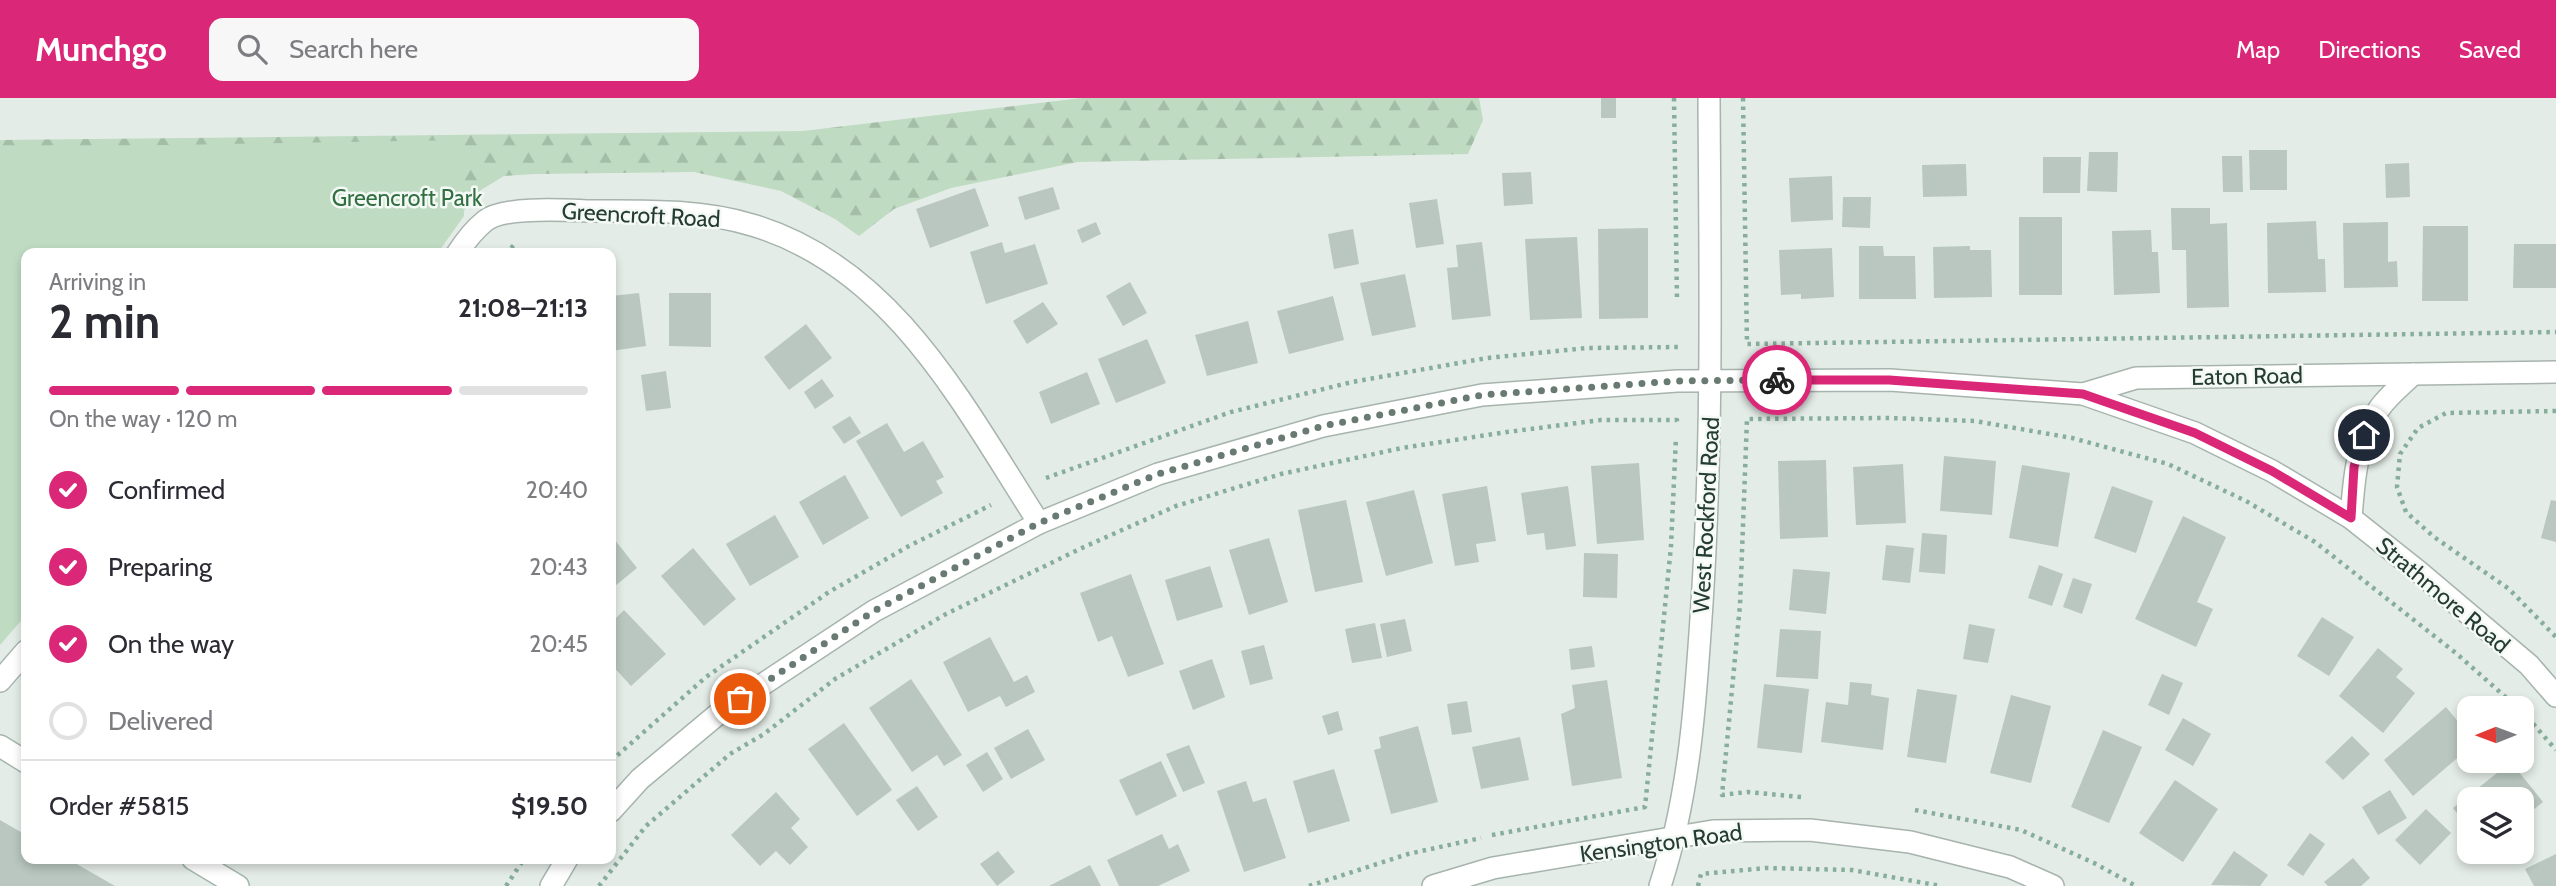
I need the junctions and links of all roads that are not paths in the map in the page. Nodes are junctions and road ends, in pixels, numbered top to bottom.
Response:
1 (1709, 98) edge
2 (462, 248) edge
3 (2556, 372) edge
4 (2413, 374) junction
5 (1712, 381) junction
6 (2083, 394) junction
7 (2351, 518) junction
8 (1039, 523) junction
9 (21, 657) edge
10 (0, 681) edge
11 (2556, 696) edge
12 (0, 746) edge
13 (21, 759) edge
14 (616, 805) edge
15 (1673, 838) junction
16 (201, 864) edge
17 (564, 864) edge
18 (238, 886) edge
19 (551, 886) edge
20 (1433, 886) edge
21 (1660, 886) edge
22 (2053, 886) edge

1 - 5 street, West Rockford Road
2 - 8 street, Greencroft Road
3 - 4 street, Eaton Road
4 - 6 street, Eaton Road
4 - 7 street
5 - 6 street, Strathmore Road
5 - 8 street, Strathmore Road
5 - 15 street, West Rockford Road
6 - 7 street, Strathmore Road
7 - 11 street, Strathmore Road
8 - 14 street, Strathmore Road
9 - 10 street
12 - 13 street
15 - 20 street, Kensington Road
15 - 21 street, West Rockford Road
15 - 22 street, Kensington Road
16 - 18 street
17 - 19 street

